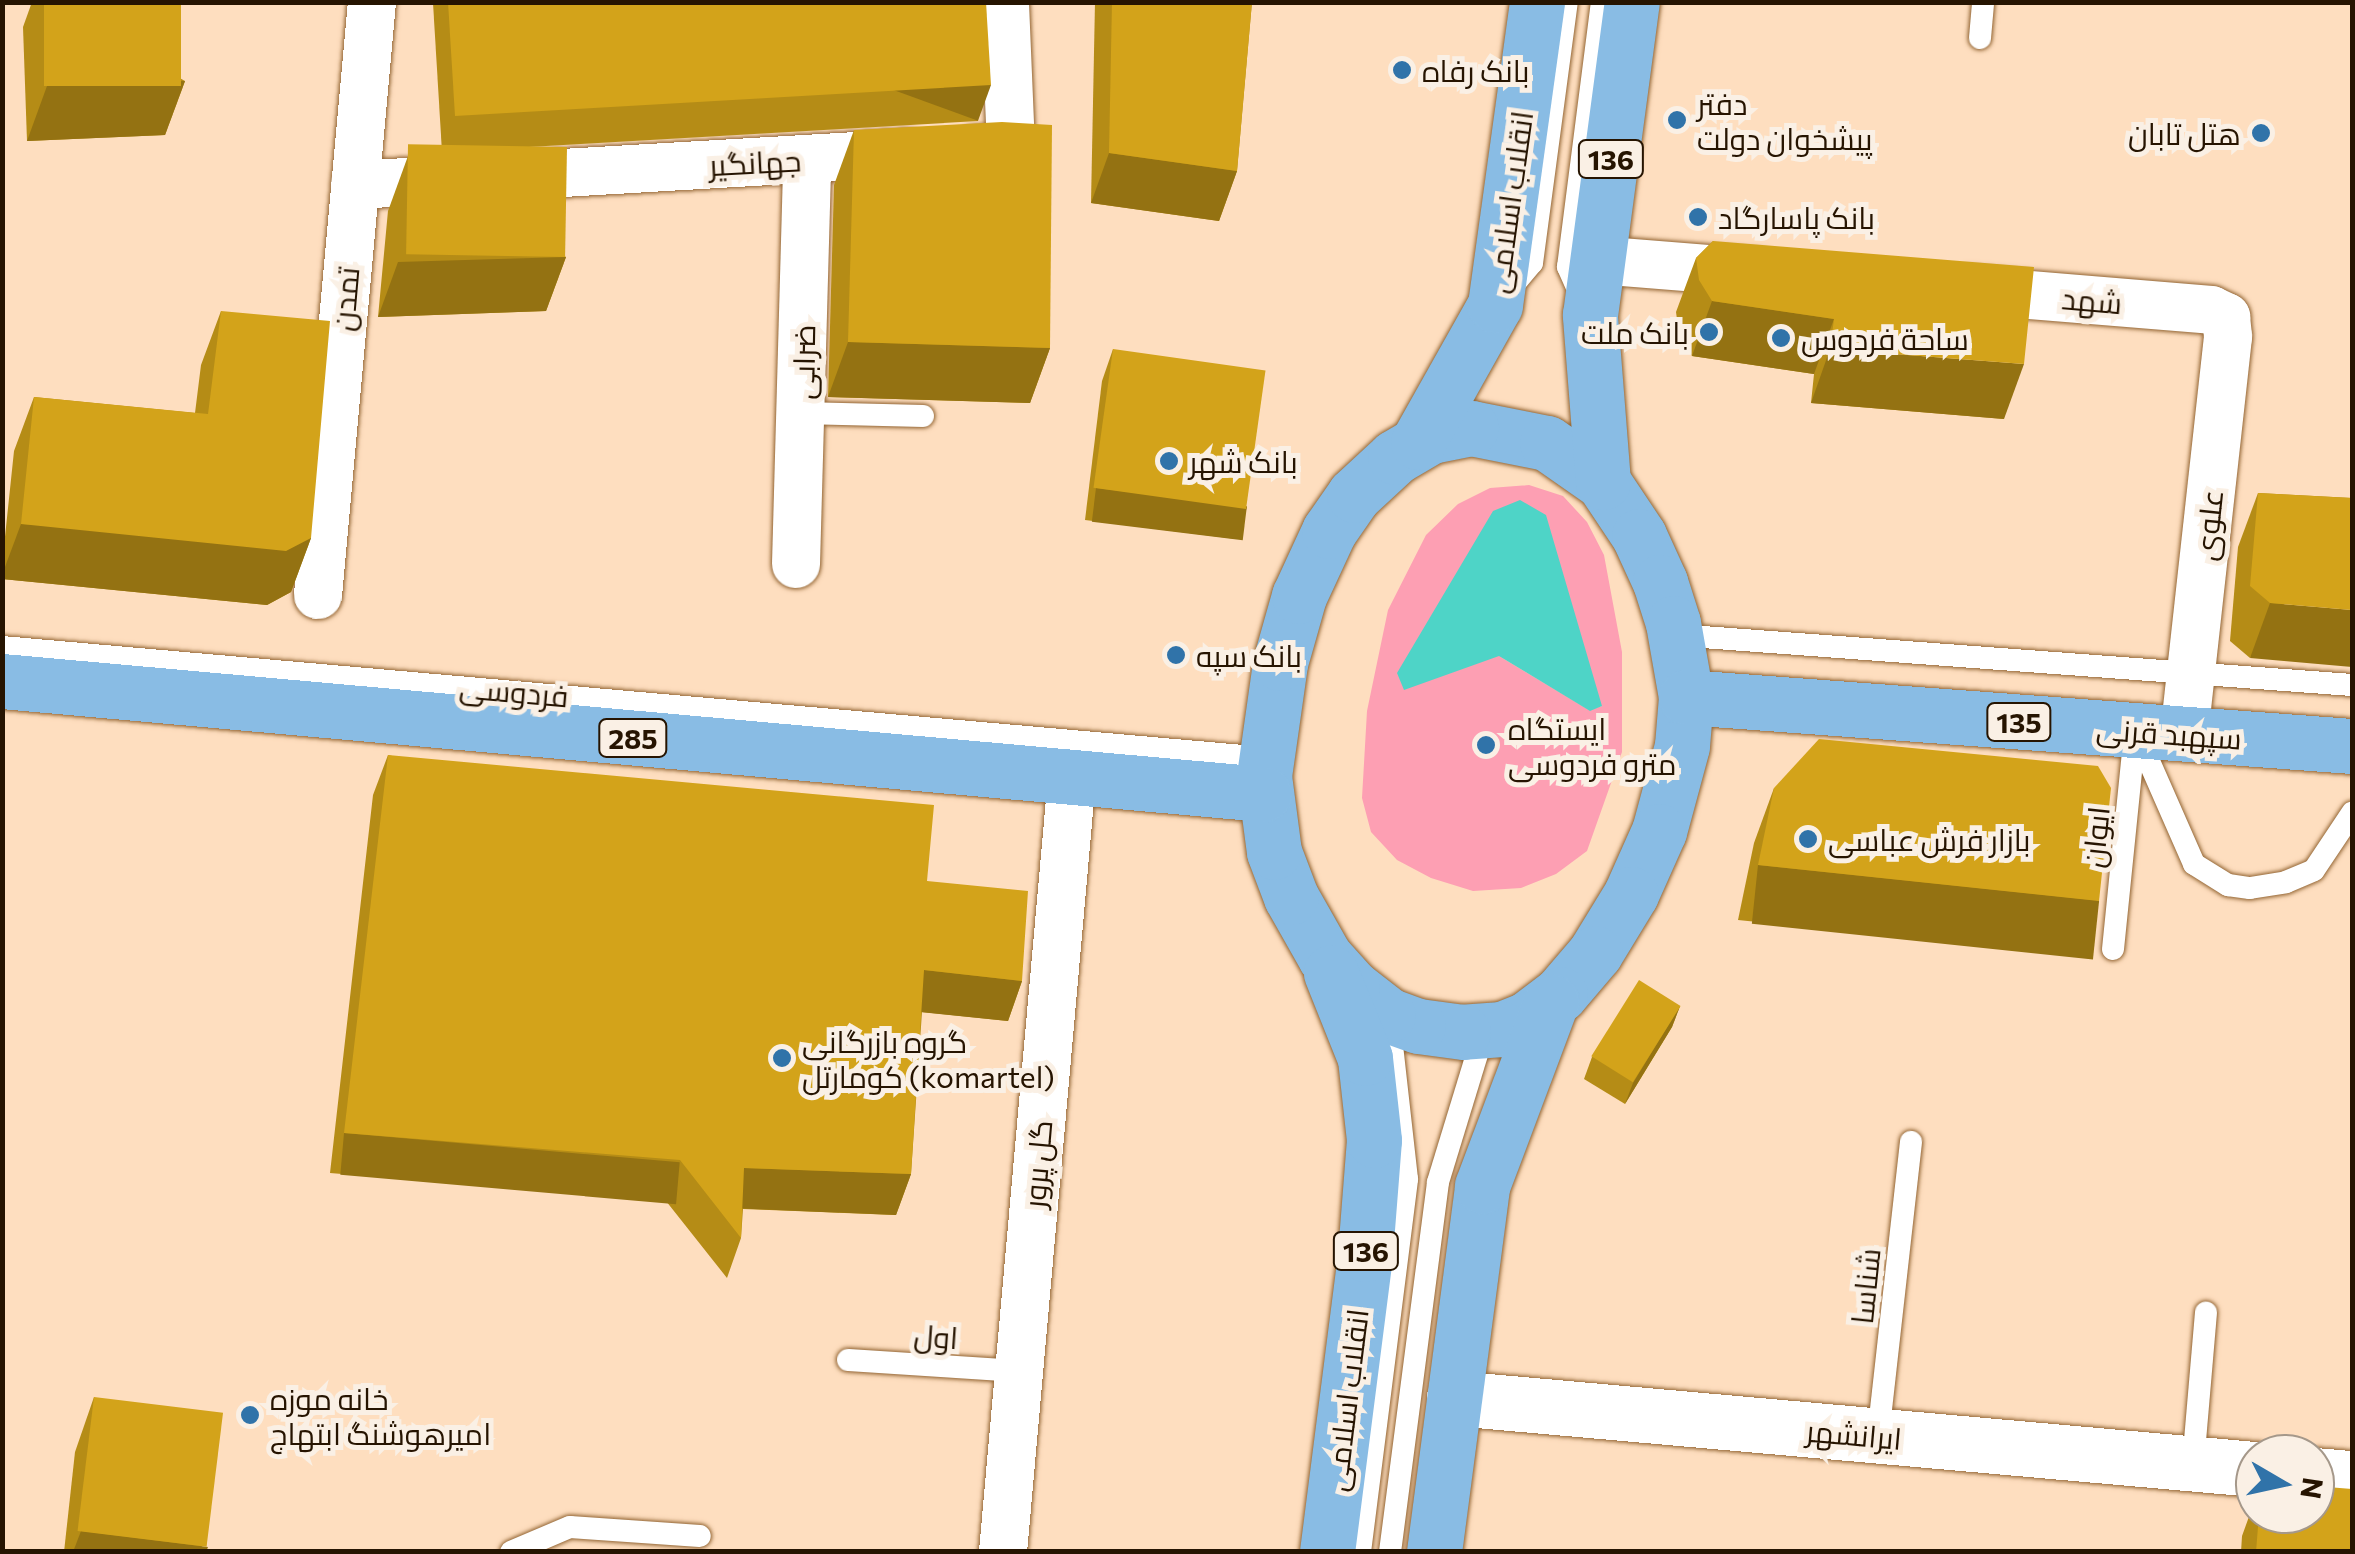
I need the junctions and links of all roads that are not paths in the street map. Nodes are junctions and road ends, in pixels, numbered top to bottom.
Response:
1 (372, 2) edge
2 (1005, 2) edge
3 (1537, 2) edge
4 (1567, 2) edge
5 (1602, 2) edge
6 (1632, 2) edge
7 (1984, 2) edge
8 (1980, 38) dead end
9 (807, 159) junction
10 (356, 186) junction
11 (1597, 260) junction
12 (1795, 276) edge
13 (1934, 287) edge
14 (1496, 306) junction
15 (1590, 315) junction
16 (2226, 317) joint
17 (802, 413) junction
18 (923, 416) dead end
19 (1418, 442) junction
20 (1603, 482) junction
21 (796, 564) dead end
22 (318, 595) dead end
23 (1676, 635) junction
24 (2, 646) edge
25 (2192, 673) junction
26 (2, 681) edge
27 (2352, 685) edge
28 (1686, 697) junction
29 (2160, 732) junction
30 (2352, 746) edge
31 (1264, 776) junction
32 (1072, 777) junction
33 (2352, 814) edge
34 (2114, 949) dead end
35 (1325, 956) junction
36 (1551, 1002) junction
37 (1388, 1015) junction
38 (1484, 1032) junction
39 (1910, 1142) dead end
40 (2206, 1313) dead end
41 (848, 1360) dead end
42 (1019, 1371) junction
43 (1454, 1398) junction
44 (1878, 1436) junction
45 (2193, 1464) junction
46 (2235, 1467) edge
47 (700, 1536) dead end
48 (511, 1552) edge
49 (1004, 1552) edge
50 (1327, 1552) edge
51 (1360, 1552) edge
52 (1390, 1552) edge
53 (1434, 1552) edge

1 - 10 street, تمدن
2 - 9 street, جهانگیر
3 - 14 main road, انقلاب اسلامی
4 - 14 lane
5 - 15 lane
6 - 11 main road, 136
7 - 8 lane
9 - 10 street, جهانگیر
9 - 17 street, ضرابی
10 - 22 street, تمدن
11 - 12 street
11 - 15 main road, 136
13 - 16 street, شهد
14 - 19 main road, انقلاب اسلامی
15 - 20 main road, 136
16 - 25 street, علوی
17 - 18 lane
17 - 21 street, ضرابی
19 - 20 main road
19 - 31 main road
20 - 23 main road
23 - 25 lane
23 - 28 main road
24 - 31 lane, فردوسی
25 - 27 lane
25 - 29 street, علوی
26 - 32 main road, فردوسی / 285
28 - 29 main road, سپهبد قرنی / 135
28 - 36 main road
29 - 30 main road, سپهبد قرنی / 135
29 - 33 lane
29 - 34 lane, ایوان
31 - 32 main road, فردوسی / 285
31 - 35 main road
32 - 42 street, گل پرور
35 - 37 main road
35 - 50 main road, انقلاب اسلامی / 136
36 - 38 main road
36 - 43 main road
37 - 38 main road
37 - 51 lane
38 - 52 lane
39 - 44 lane, شناسا
40 - 45 lane
41 - 42 lane, اول
42 - 49 street, گل پرور
43 - 44 main road, ایرانشهر
43 - 53 main road
44 - 45 main road, ایرانشهر
45 - 46 main road, ایرانشهر
47 - 48 lane

